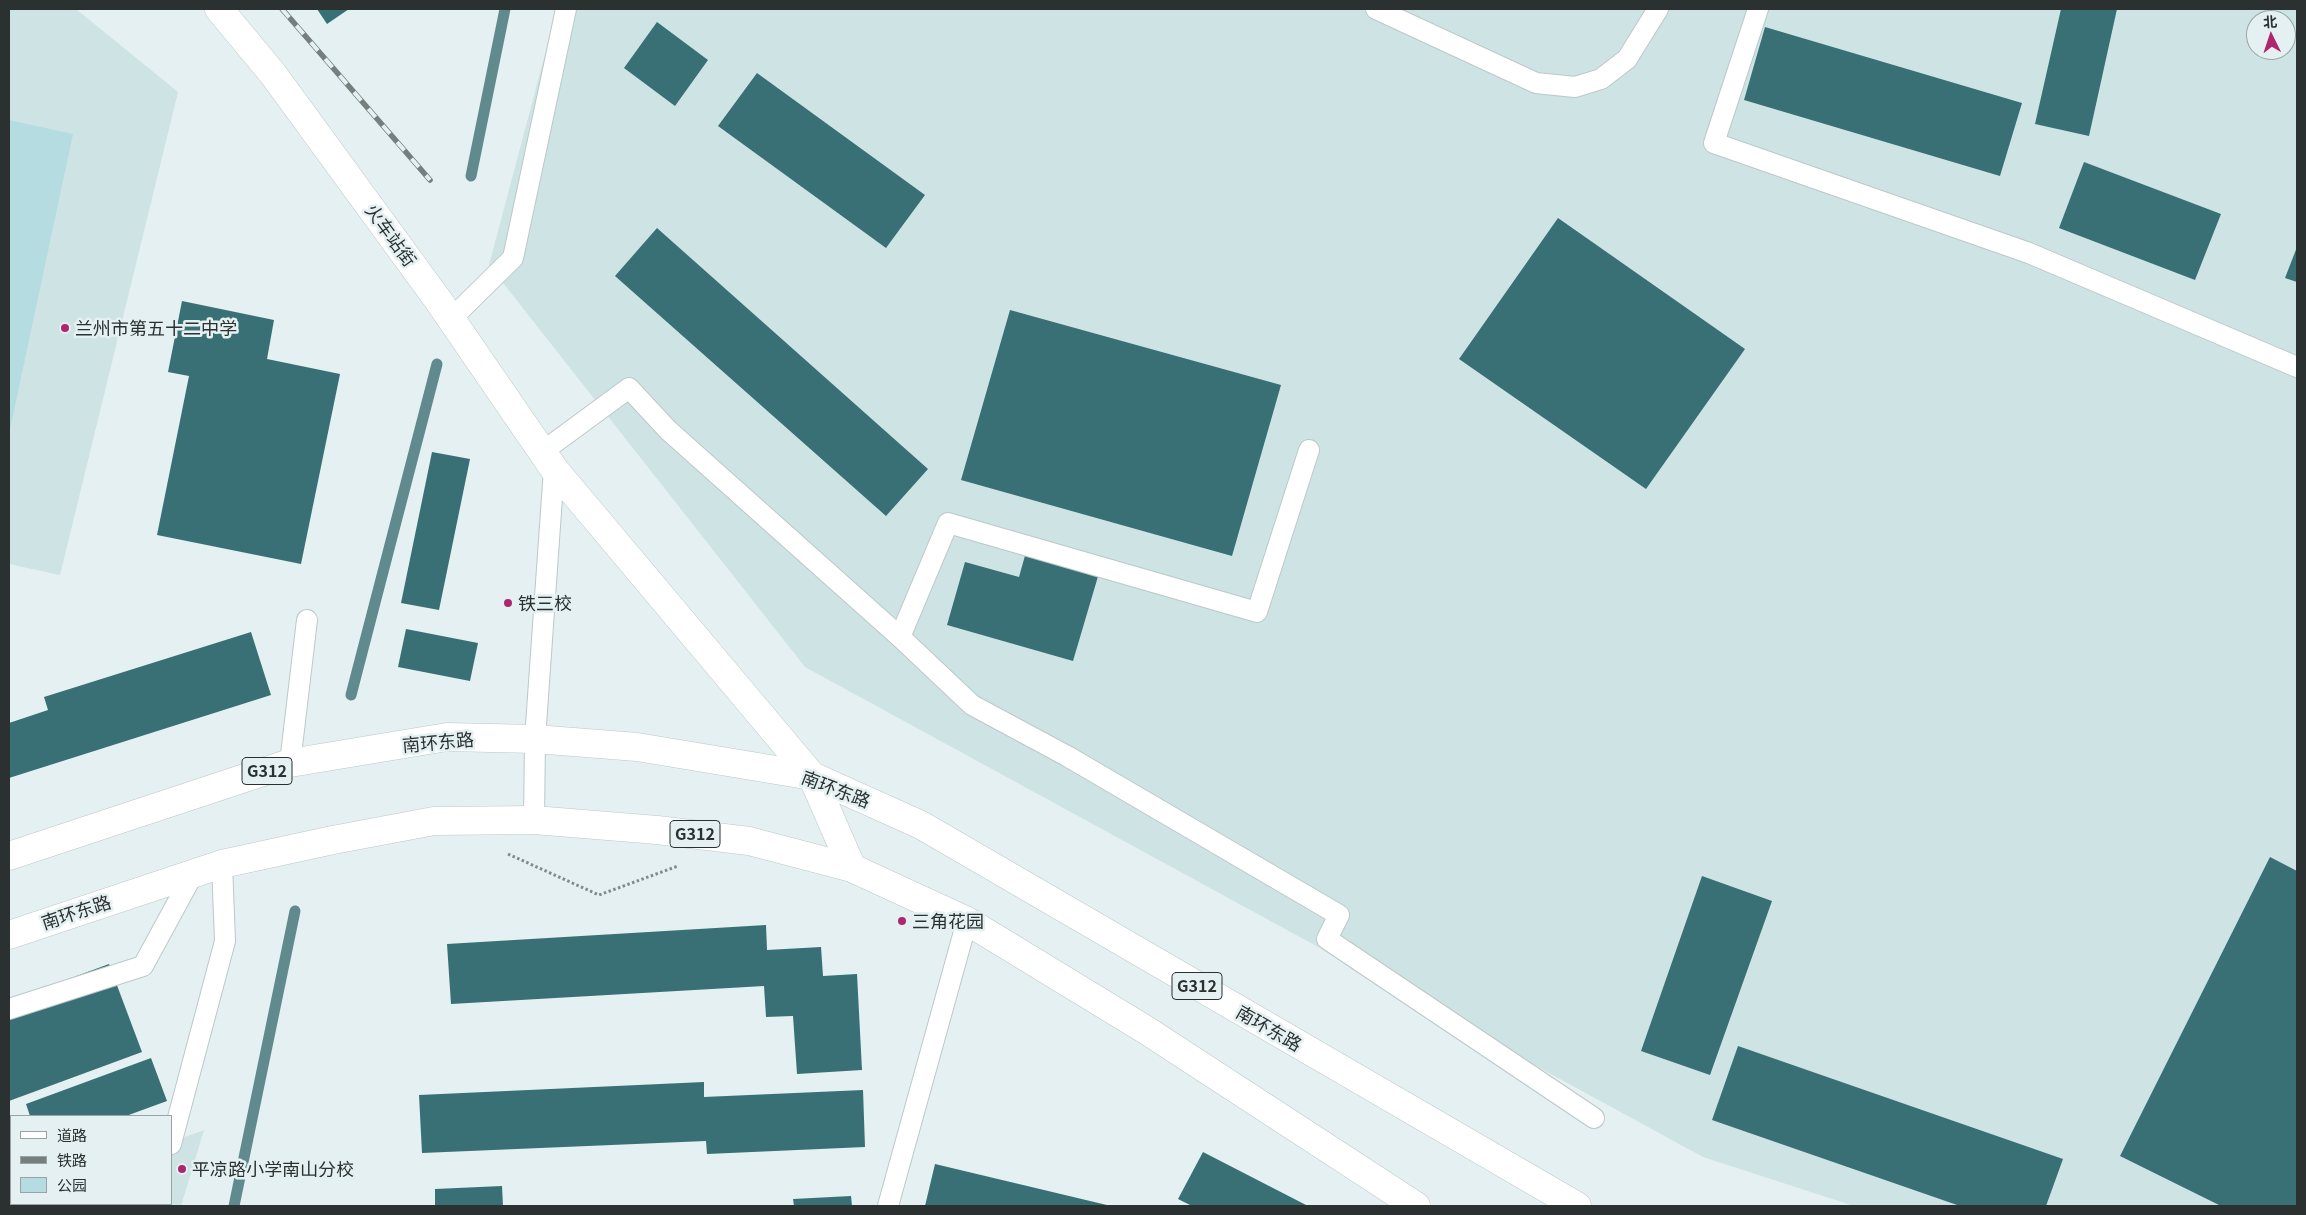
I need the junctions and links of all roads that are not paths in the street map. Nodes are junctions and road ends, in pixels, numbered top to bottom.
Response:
1 (219, 9) edge
2 (566, 9) edge
3 (1376, 9) edge
4 (1658, 9) edge
5 (1758, 9) edge
6 (451, 319) junction
7 (2297, 367) edge
8 (1309, 450) dead end
9 (548, 460) junction
10 (307, 620) dead end
11 (900, 637) junction
12 (535, 738) junction
13 (290, 763) junction
14 (812, 776) junction
15 (534, 820) junction
16 (9, 856) edge
17 (222, 864) junction
18 (852, 868) junction
19 (192, 874) junction
20 (967, 921) junction
21 (9, 935) edge
22 (9, 1009) edge
23 (1594, 1118) dead end
24 (172, 1140) edge
25 (9, 1202) edge
26 (10, 1206) edge
27 (888, 1206) edge
28 (1416, 1206) edge
29 (1577, 1206) edge

1 - 6 main road, 火车站街
2 - 6 lane
3 - 4 lane
5 - 7 lane
6 - 9 main road, 火车站街
8 - 11 lane
9 - 11 lane
9 - 12 lane
9 - 14 main road, 火车站街
10 - 13 lane
11 - 23 lane
12 - 13 main road, 南环东路 / G312
12 - 14 main road, 南环东路 / G312
12 - 15 lane
13 - 16 main road, 南环东路 / G312
14 - 18 main road
14 - 29 main road, 南环东路 / G312
15 - 17 main road, 南环东路 / G312
15 - 18 main road, 南环东路 / G312
17 - 19 main road, 南环东路 / G312
17 - 24 lane
18 - 20 main road, 南环东路 / G312
19 - 21 main road, 南环东路 / G312
19 - 22 lane
20 - 27 lane
20 - 28 main road, 南环东路 / G312
25 - 26 lane

